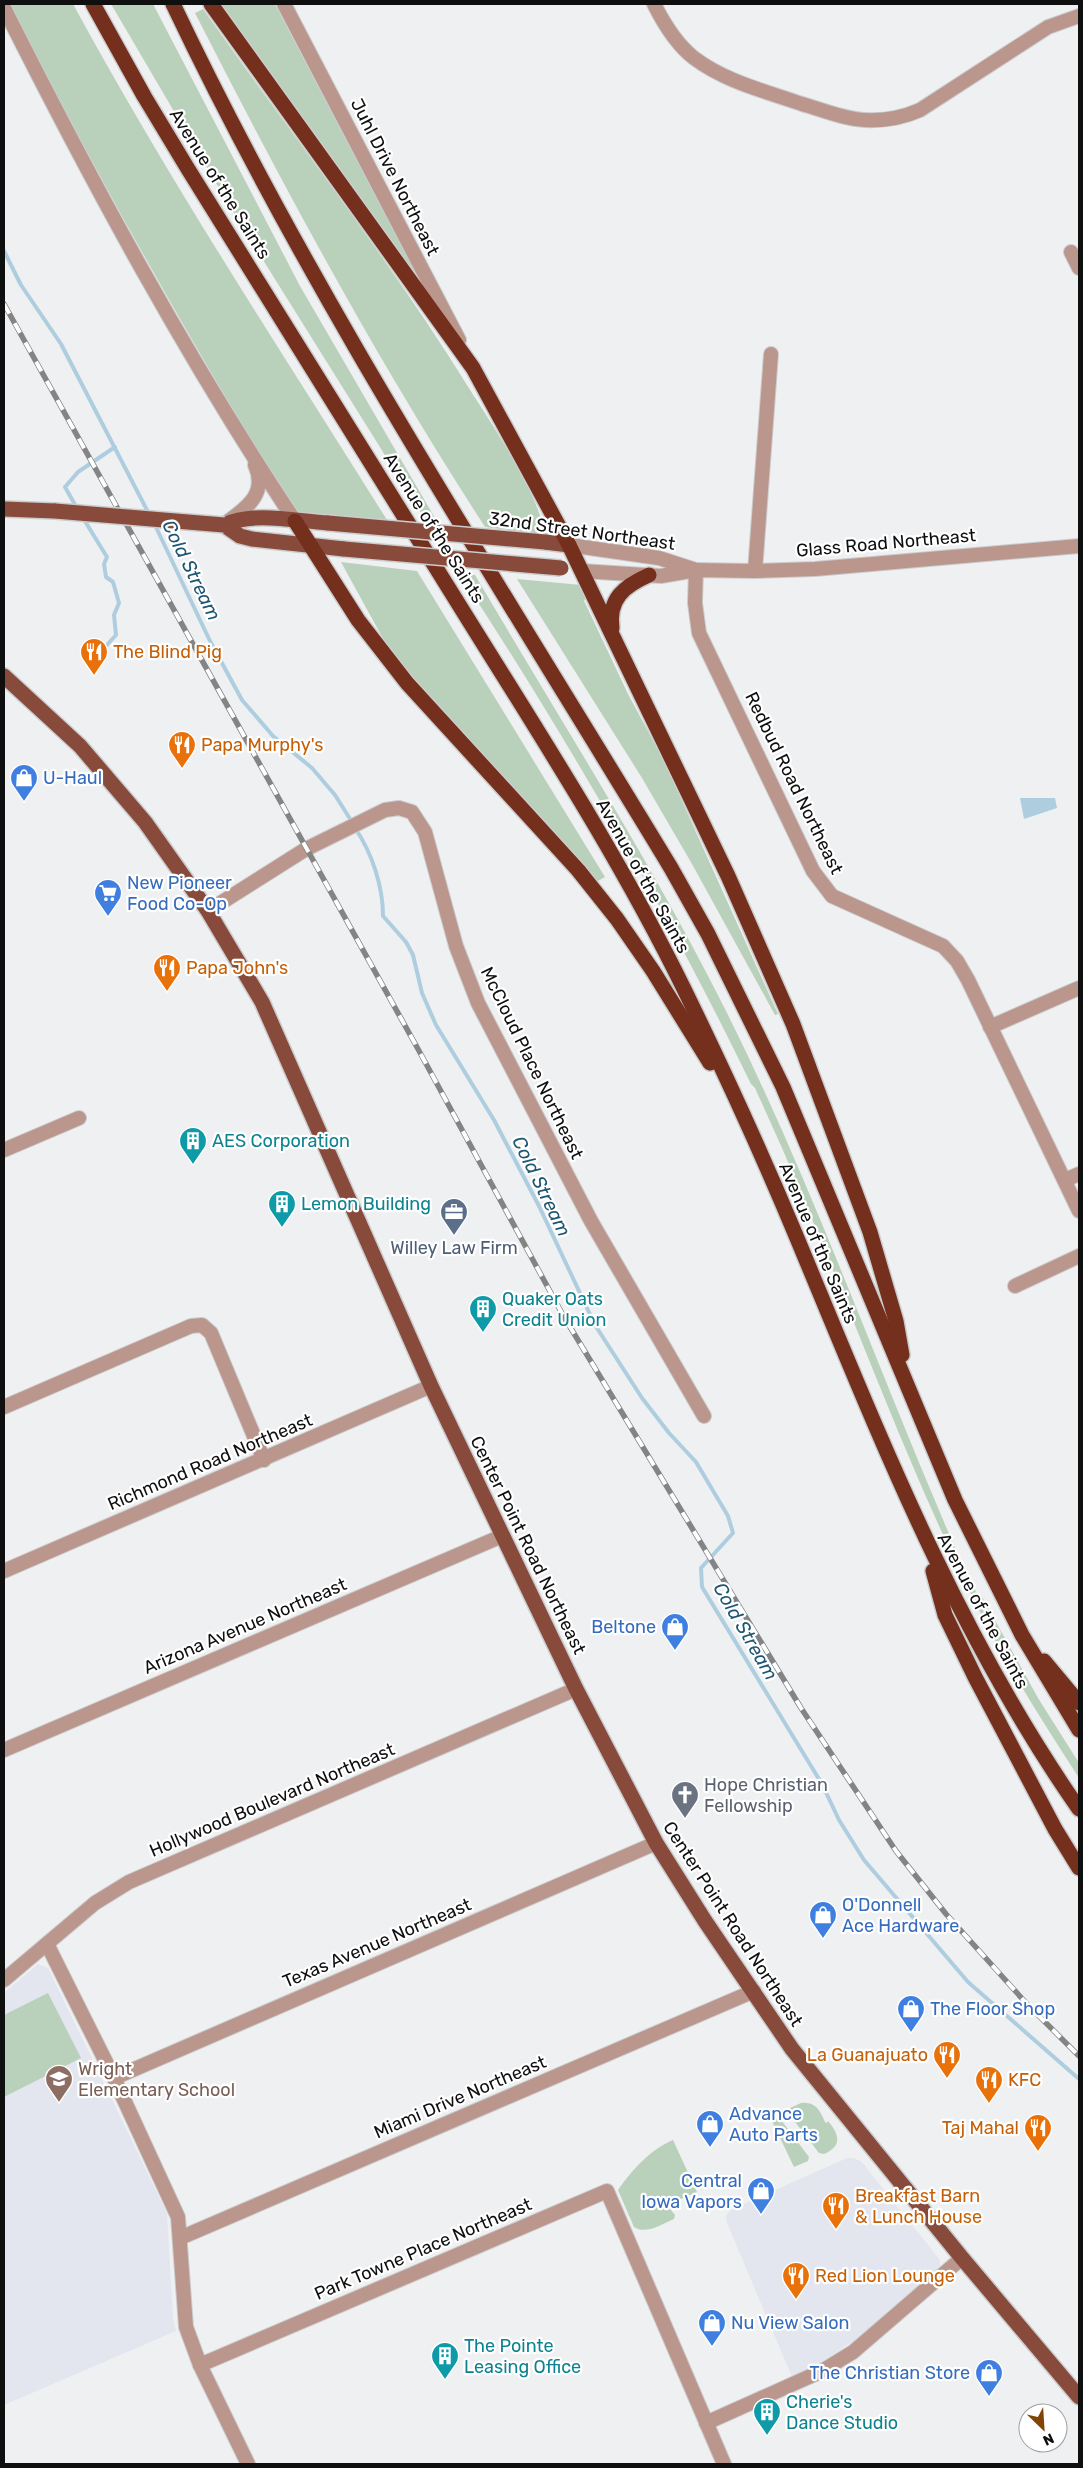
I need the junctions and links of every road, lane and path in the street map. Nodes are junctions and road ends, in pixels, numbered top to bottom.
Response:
1 (93, 4) edge
2 (173, 4) edge
3 (211, 4) edge
4 (284, 4) edge
5 (654, 4) edge
6 (4, 8) edge
7 (1079, 16) edge
8 (1071, 252) dead end
9 (1079, 268) edge
10 (771, 354) dead end
11 (473, 368) junction
12 (249, 451) junction
13 (4, 509) edge
14 (295, 521) junction
15 (224, 525) junction
16 (569, 545) junction
17 (312, 546) junction
18 (1079, 546) edge
19 (696, 570) junction
20 (582, 571) junction
21 (755, 572) junction
22 (649, 575) junction
23 (613, 635) junction
24 (4, 676) edge
25 (208, 911) junction
26 (1079, 988) edge
27 (990, 1026) junction
28 (742, 1113) junction
29 (79, 1118) dead end
30 (4, 1150) edge
31 (1079, 1174) edge
32 (1065, 1180) junction
33 (1079, 1211) edge
34 (1079, 1256) edge
35 (1015, 1286) dead end
36 (431, 1386) junction
37 (908, 1386) junction
38 (4, 1407) edge
39 (704, 1416) dead end
40 (264, 1460) junction
41 (502, 1536) junction
42 (923, 1536) junction
43 (4, 1571) edge
44 (1022, 1635) junction
45 (576, 1689) junction
46 (1079, 1703) edge
47 (1079, 1730) edge
48 (4, 1750) edge
49 (1079, 1809) edge
50 (656, 1843) junction
51 (1079, 1868) edge
52 (47, 1944) junction
53 (4, 1980) edge
54 (754, 1991) junction
55 (114, 2078) junction
56 (180, 2238) junction
57 (962, 2258) junction
58 (200, 2365) junction
59 (1079, 2397) edge
60 (706, 2423) junction
61 (248, 2464) edge
62 (724, 2464) edge

1 - 28 highway, Avenue of the Saints
2 - 37 highway, Avenue of the Saints
3 - 11 highway
4 - 11 street, Juhl Drive Northeast
5 - 7 street
6 - 12 street
8 - 9 street
10 - 21 street
11 - 16 highway
12 - 14 street
12 - 15 street
13 - 15 main road, 32nd Street Northeast, bridge
14 - 15 main road, 32nd Street Northeast
14 - 16 main road, 32nd Street Northeast, bridge
14 - 17 highway
15 - 17 main road, 32nd Street Northeast
16 - 19 street, 32nd Street Northeast
16 - 20 highway
17 - 20 main road, 32nd Street Northeast, bridge
17 - 28 highway
18 - 21 street, Glass Road Northeast
19 - 21 street, Glass Road Northeast
19 - 22 street, 32nd Street Northeast
19 - 27 street, Redbud Road Northeast
20 - 22 street, 32nd Street Northeast
20 - 23 highway
22 - 23 highway
23 - 37 highway
24 - 25 main road, Center Point Road Northeast
25 - 36 main road, Center Point Road Northeast
25 - 39 street, McCloud Place Northeast
26 - 27 street
27 - 32 street, Redbud Road Northeast
28 - 42 highway, Avenue of the Saints
29 - 30 street
31 - 32 street
32 - 33 street, Redbud Road Northeast
34 - 35 street
36 - 40 street, Richmond Road Northeast
36 - 41 main road, Center Point Road Northeast
37 - 44 highway, Avenue of the Saints
38 - 40 street
40 - 43 street, Richmond Road Northeast
41 - 45 main road, Center Point Road Northeast
41 - 48 street, Arizona Avenue Northeast
42 - 49 highway, Avenue of the Saints
42 - 51 highway
44 - 46 highway
44 - 47 highway, Avenue of the Saints
45 - 50 main road, Center Point Road Northeast
45 - 52 street, Hollywood Boulevard Northeast
50 - 54 main road, Center Point Road Northeast
50 - 55 street, Texas Avenue Northeast
52 - 53 street, Hollywood Boulevard Northeast
52 - 55 street
54 - 56 street, Miami Drive Northeast
54 - 57 main road, Center Point Road Northeast
55 - 56 street
56 - 58 street
57 - 59 main road, Center Point Road Northeast
57 - 60 street
58 - 60 street, Park Towne Place Northeast
58 - 61 street
60 - 62 street

